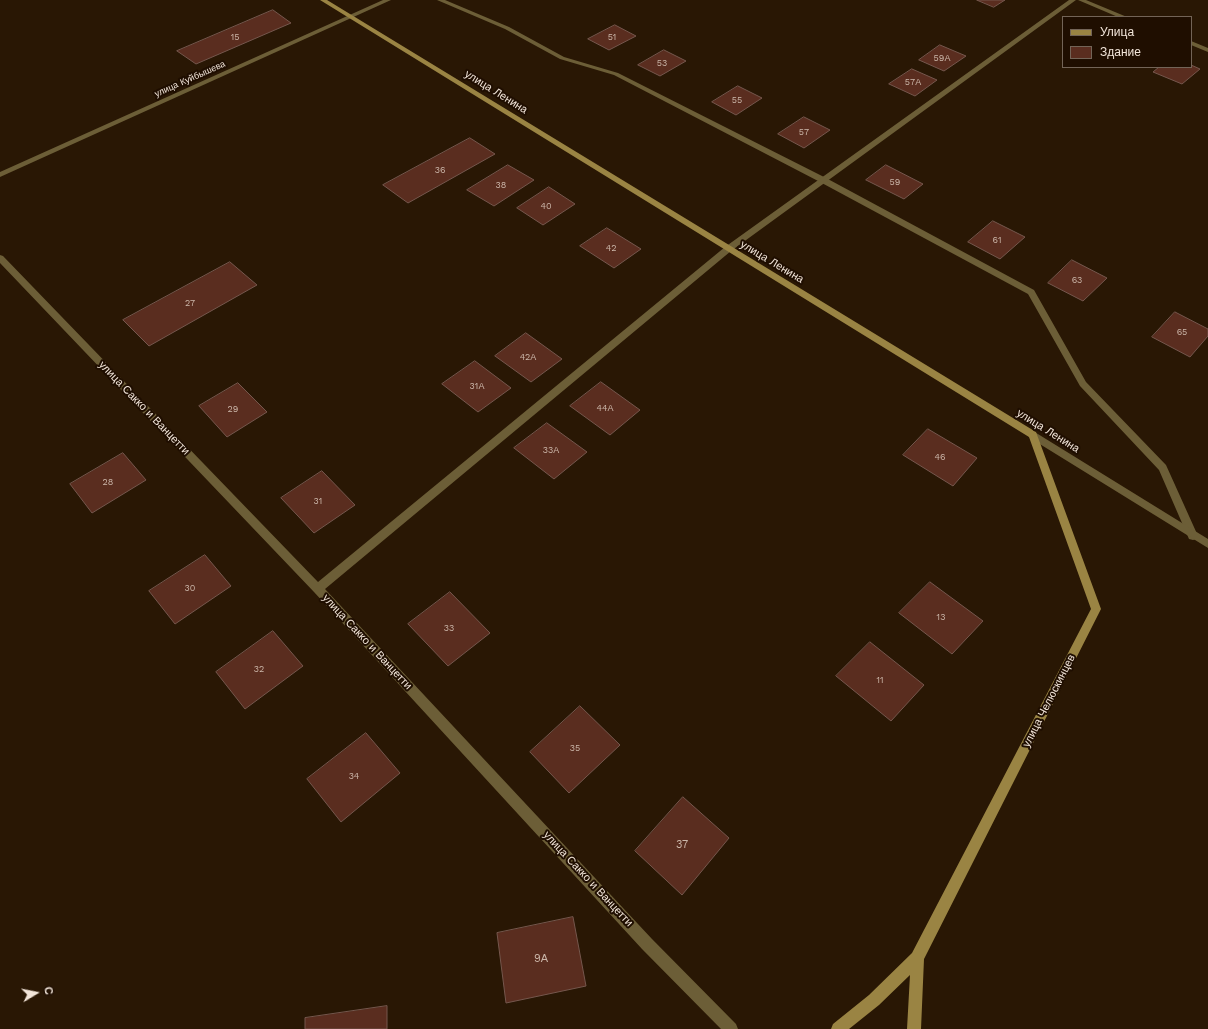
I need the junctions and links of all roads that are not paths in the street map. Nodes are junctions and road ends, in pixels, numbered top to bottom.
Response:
1 (323, 0) edge
2 (388, 0) edge
3 (440, 0) edge
4 (1073, 0) edge
5 (1081, 0) edge
6 (1121, 16) edge
7 (350, 17) junction
8 (1192, 43) edge
9 (1208, 50) edge
10 (0, 175) edge
11 (822, 180) junction
12 (728, 249) junction
13 (0, 258) edge
14 (1033, 435) junction
15 (1193, 536) junction
16 (1208, 544) edge
17 (318, 589) junction
18 (917, 958) junction
19 (731, 1029) edge
20 (838, 1029) edge
21 (914, 1029) edge

1 - 7 main road, улица Ленина
2 - 7 street, улица Куйбышева
3 - 11 street
4 - 11 street
5 - 6 street
7 - 10 street, улица Куйбышева
7 - 12 main road, улица Ленина
8 - 9 street
11 - 12 street
11 - 15 street
12 - 14 main road, улица Ленина
12 - 17 street
13 - 17 street, улица Сакко и Ванцетти
14 - 15 street, улица Ленина
14 - 18 main road, улица Челюскинцев
15 - 16 street, улица Ленина
17 - 19 street, улица Сакко и Ванцетти
18 - 20 main road
18 - 21 main road

